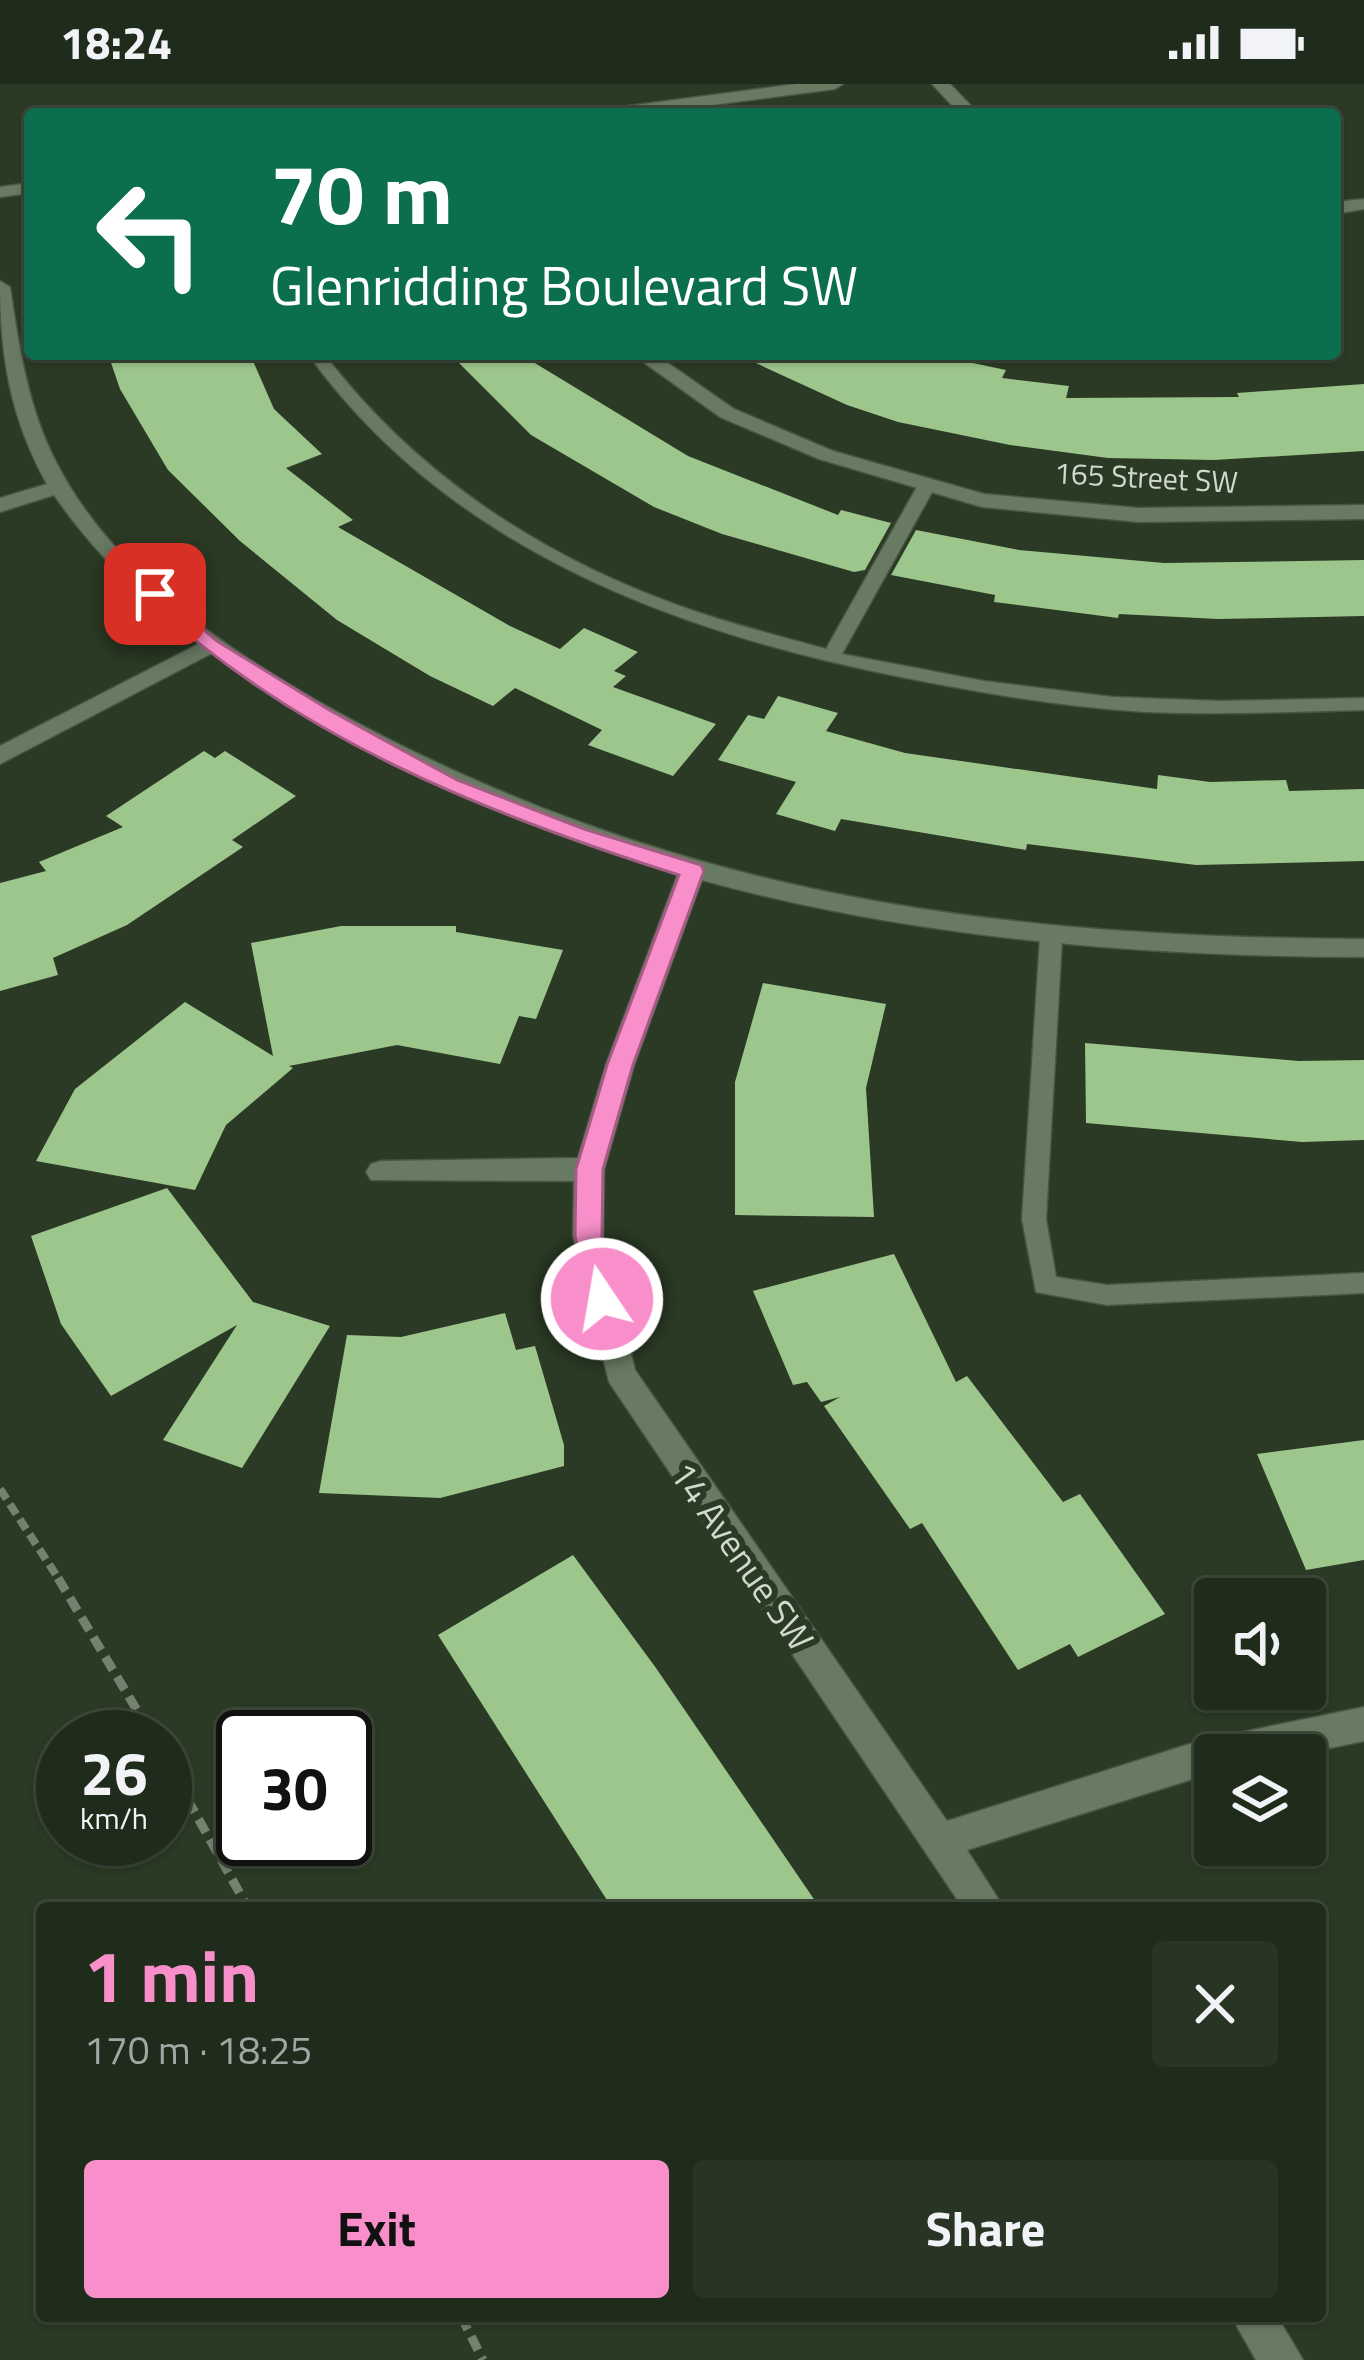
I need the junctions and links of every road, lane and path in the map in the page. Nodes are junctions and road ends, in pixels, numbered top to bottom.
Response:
1 (835, 84) edge
2 (940, 84) edge
3 (651, 108) edge
4 (964, 108) edge
5 (0, 287) edge
6 (3, 330) edge
7 (320, 360) edge
8 (651, 360) edge
9 (927, 485) junction
10 (59, 487) junction
11 (0, 505) edge
12 (1364, 512) edge
13 (210, 646) junction
14 (831, 657) junction
15 (1364, 704) edge
16 (0, 756) edge
17 (692, 871) junction
18 (1051, 938) junction
19 (1364, 949) edge
20 (590, 1169) junction
21 (381, 1172) dead end
22 (1364, 1282) edge
23 (0, 1489) edge
24 (138, 1710) edge
25 (1364, 1724) edge
26 (192, 1807) edge
27 (941, 1841) junction
28 (245, 1902) edge
29 (981, 1902) edge
30 (464, 2322) edge
31 (1256, 2322) edge
32 (483, 2360) edge
33 (1281, 2360) edge

1 - 3 street
2 - 4 street
5 - 6 street
6 - 10 street
7 - 14 lane
8 - 9 street, 165 Street SW
9 - 12 street, 165 Street SW
9 - 14 lane
10 - 11 street
10 - 13 street
13 - 16 street
13 - 17 street
14 - 15 lane
17 - 18 street
17 - 20 street, 14 Avenue SW
18 - 19 street
18 - 22 lane
20 - 21 street
20 - 27 street, 14 Avenue SW
23 - 24 path
25 - 27 street
26 - 28 path
27 - 29 street, 14 Avenue SW
30 - 32 path
31 - 33 street

